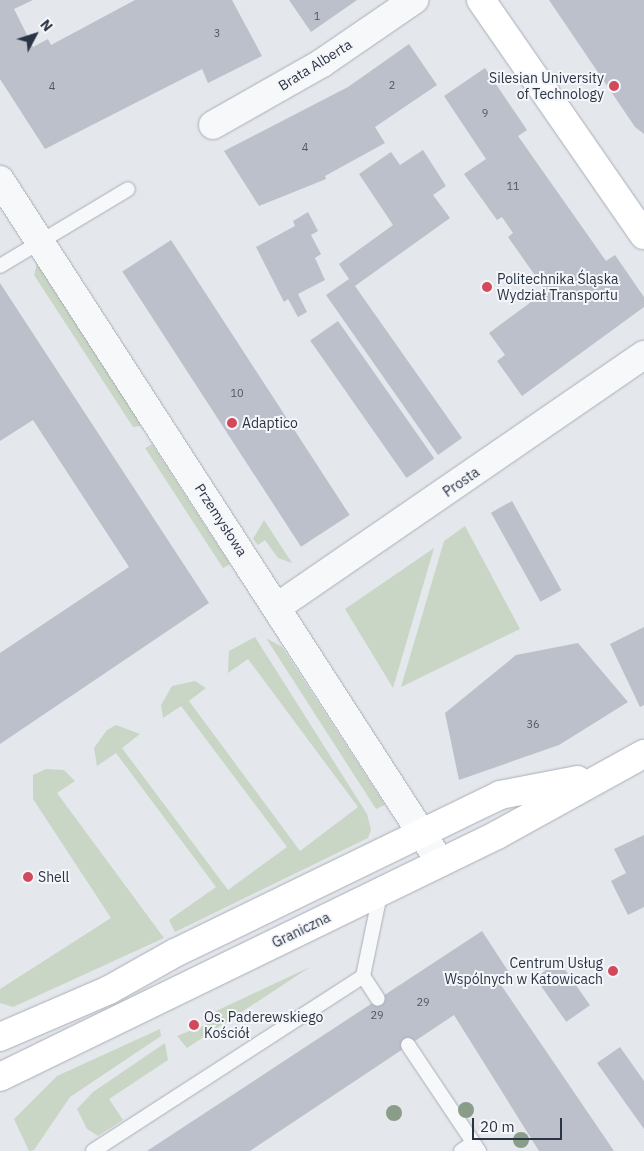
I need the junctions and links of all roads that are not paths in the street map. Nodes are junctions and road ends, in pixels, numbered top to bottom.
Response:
1 (414, 0) edge
2 (481, 0) edge
3 (212, 125) dead end
4 (0, 180) edge
5 (128, 189) dead end
6 (644, 235) edge
7 (40, 242) junction
8 (0, 266) edge
9 (644, 355) edge
10 (277, 607) junction
11 (644, 754) edge
12 (599, 776) junction
13 (423, 834) junction
14 (440, 862) junction
15 (381, 890) junction
16 (362, 976) junction
17 (378, 999) dead end
18 (0, 1037) edge
19 (408, 1045) dead end
20 (0, 1077) edge
21 (476, 1147) edge
22 (93, 1151) edge
23 (461, 1151) edge

1 - 3 street, Brata Alberta
2 - 6 street
4 - 7 street, Przemysłowa
5 - 7 lane
7 - 8 lane
7 - 10 street, Przemysłowa
9 - 10 street, Prosta
10 - 13 street, Przemysłowa
11 - 12 street, Graniczna
12 - 13 street, Graniczna
12 - 14 street, Graniczna
13 - 14 street, Przemysłowa
13 - 18 street, Graniczna
14 - 15 street, Graniczna
15 - 16 lane
15 - 20 street, Graniczna
16 - 17 lane
16 - 22 lane
19 - 21 lane
21 - 23 lane

